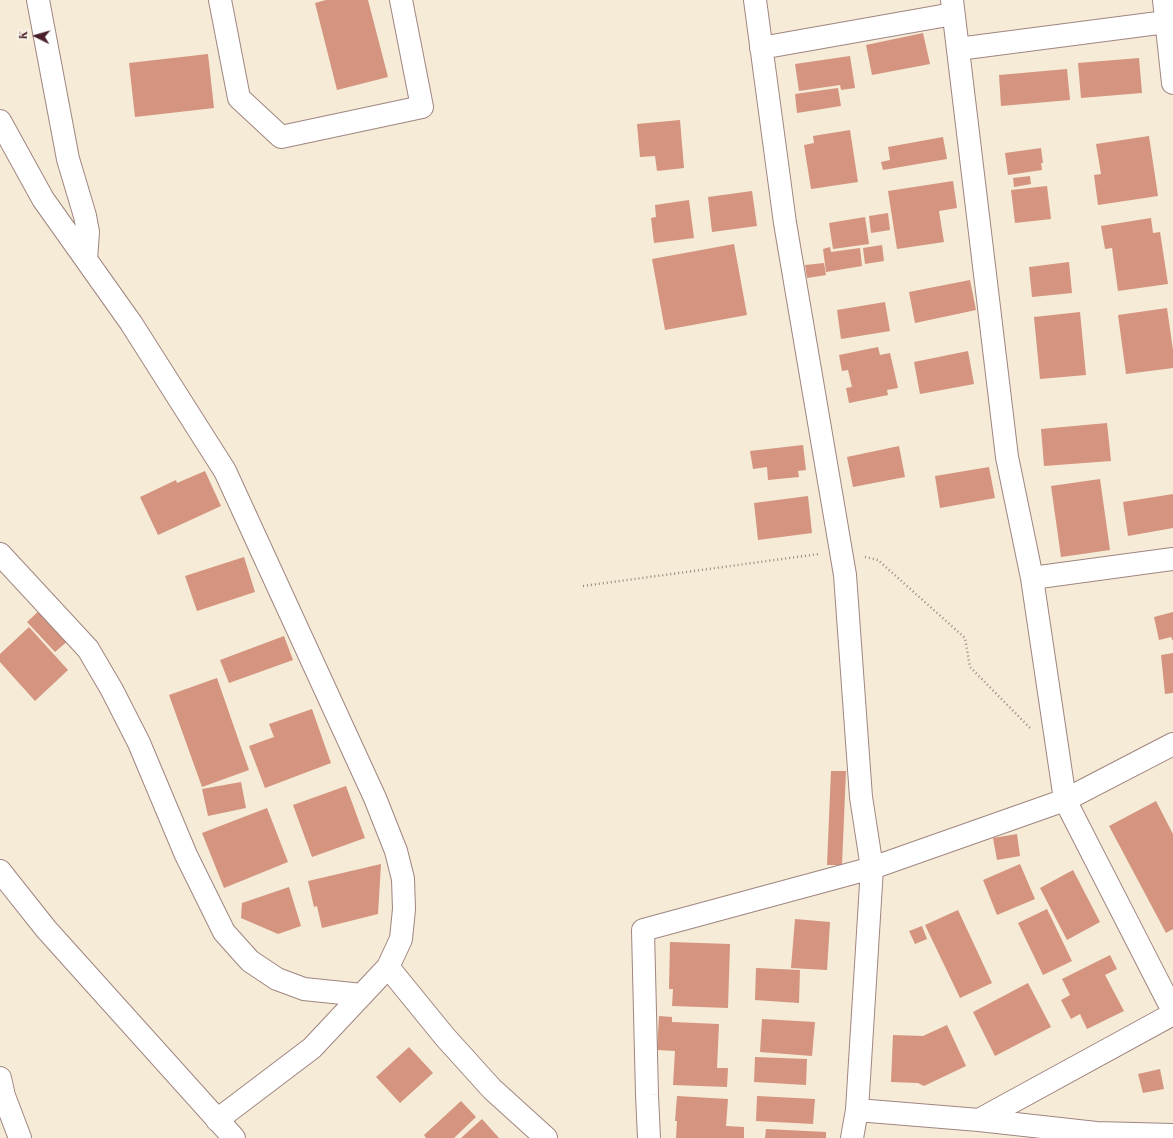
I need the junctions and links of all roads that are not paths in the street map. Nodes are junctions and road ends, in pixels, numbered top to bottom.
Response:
1 (38, 0) edge
2 (220, 0) edge
3 (401, 0) edge
4 (755, 0) edge
5 (1164, 0) edge
6 (952, 7) edge
7 (1166, 22) junction
8 (762, 48) junction
9 (958, 49) junction
10 (1173, 83) edge
11 (0, 121) edge
12 (86, 260) junction
13 (0, 554) edge
14 (1173, 559) edge
15 (1032, 578) junction
16 (1173, 744) edge
17 (1065, 800) junction
18 (872, 868) junction
19 (0, 871) edge
20 (388, 967) junction
21 (362, 995) junction
22 (1173, 1011) edge
23 (1173, 1014) edge
24 (0, 1078) edge
25 (857, 1110) junction
26 (217, 1120) junction
27 (979, 1120) junction
28 (1173, 1135) edge
29 (1096, 1136) edge
30 (20, 1138) edge
31 (234, 1138) edge
32 (546, 1138) edge
33 (649, 1138) edge
34 (852, 1138) edge

1 - 12 street
2 - 3 street
4 - 8 street
5 - 7 street
6 - 8 street
6 - 9 street
7 - 9 street
7 - 10 street
8 - 18 street
9 - 15 street
11 - 12 street
12 - 20 street
13 - 21 street
14 - 15 street
15 - 17 street
16 - 17 street
17 - 18 street
17 - 22 street
18 - 25 street
18 - 33 street
19 - 26 street
20 - 21 street
20 - 32 street
21 - 26 street
23 - 27 street
24 - 30 street
25 - 27 street
25 - 34 street
26 - 31 street
27 - 29 street
28 - 29 street

